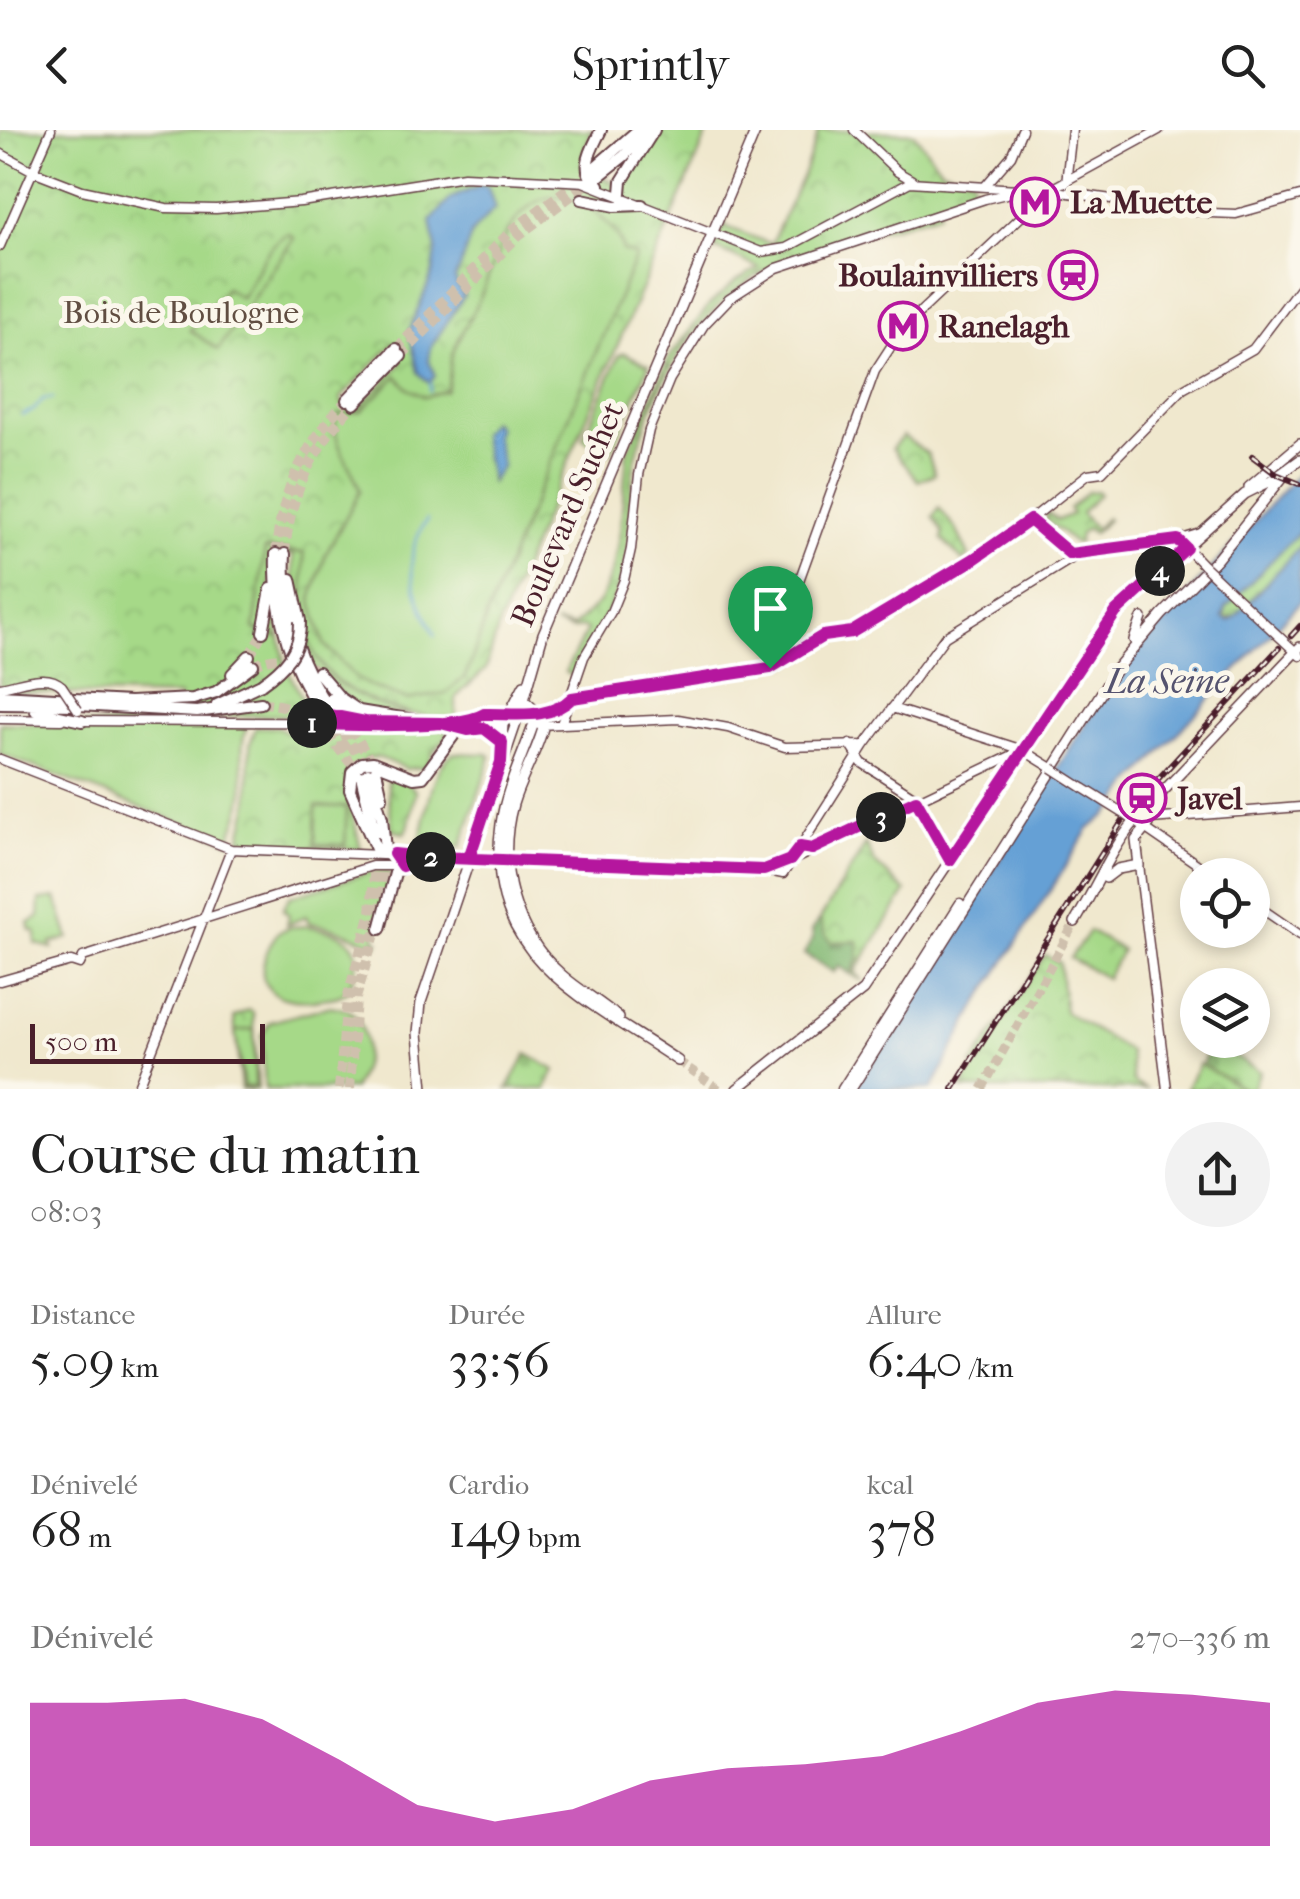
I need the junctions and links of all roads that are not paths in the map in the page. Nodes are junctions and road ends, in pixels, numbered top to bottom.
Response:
1 (51, 130) edge
2 (622, 130) edge
3 (638, 130) edge
4 (651, 130) edge
5 (756, 130) edge
6 (854, 130) edge
7 (1022, 130) edge
8 (1072, 130) edge
9 (1159, 130) edge
10 (598, 134) edge
11 (0, 153) edge
12 (590, 156) junction
13 (33, 171) junction
14 (898, 172) junction
15 (597, 176) junction
16 (581, 181) junction
17 (916, 182) junction
18 (904, 184) junction
19 (1055, 190) junction
20 (621, 193) junction
21 (987, 193) junction
22 (1300, 196) edge
23 (582, 199) dead end
24 (642, 205) junction
25 (674, 218) junction
26 (712, 234) junction
27 (0, 246) edge
28 (1300, 287) edge
29 (399, 352) tunnel mouth
30 (350, 402) tunnel mouth
31 (1300, 444) edge
32 (1300, 462) edge
33 (1262, 476) junction
34 (1256, 487) junction
35 (1246, 494) junction
36 (1030, 520) junction
37 (1182, 544) junction
38 (281, 554) junction
39 (1070, 554) junction
40 (1142, 618) dead end
41 (290, 620) junction
42 (263, 632) tunnel mouth
43 (1298, 649) edge
44 (251, 661) tunnel mouth
45 (770, 668) junction
46 (1117, 668) junction
47 (0, 687) edge
48 (0, 695) edge
49 (568, 702) junction
50 (260, 703) tunnel mouth
51 (0, 706) edge
52 (519, 706) junction
53 (892, 708) junction
54 (557, 709) junction
55 (146, 710) junction
56 (80, 716) junction
57 (326, 716) junction
58 (0, 719) edge
59 (365, 722) junction
60 (436, 723) junction
61 (460, 724) junction
62 (559, 724) junction
63 (502, 725) junction
64 (516, 725) junction
65 (538, 726) junction
66 (484, 728) junction
67 (502, 742) junction
68 (850, 744) junction
69 (866, 745) junction
70 (1023, 750) junction
71 (858, 756) junction
72 (0, 759) edge
73 (501, 762) junction
74 (916, 800) junction
75 (1300, 807) edge
76 (1136, 818) junction
77 (231, 848) junction
78 (380, 852) junction
79 (801, 852) junction
80 (424, 857) junction
81 (469, 858) junction
82 (1190, 858) edge
83 (503, 859) junction
84 (950, 860) junction
85 (1139, 865) junction
86 (372, 866) junction
87 (402, 866) junction
88 (991, 867) junction
89 (764, 870) junction
90 (960, 902) joint
91 (1270, 914) edge
92 (203, 920) junction
93 (380, 929) dead end
94 (1300, 935) edge
95 (0, 982) edge
96 (678, 1060) tunnel mouth
97 (137, 1089) edge
98 (423, 1089) edge
99 (738, 1089) edge
100 (842, 1089) edge
101 (850, 1089) edge
102 (1167, 1089) edge

1 - 13 street
2 - 15 highway
3 - 15 highway
4 - 15 highway
4 - 20 highway
5 - 26 main road, Boulevard Suchet
6 - 14 street
7 - 21 street
8 - 19 street
9 - 19 street
10 - 12 highway
11 - 13 street
12 - 15 highway
12 - 16 highway
13 - 16 street
13 - 27 street
14 - 17 street
14 - 18 street
15 - 16 street
15 - 20 street
16 - 24 street
17 - 18 street
17 - 21 street
18 - 26 street
19 - 21 street
19 - 22 street
19 - 45 street
20 - 25 street
21 - 49 street
23 - 24 highway
24 - 25 street
25 - 26 street
26 - 52 main road, Boulevard Suchet
28 - 36 street
29 - 30 highway
31 - 33 main road
32 - 34 main road
32 - 46 main road
33 - 34 main road
33 - 35 main road
34 - 35 main road
35 - 37 main road
36 - 39 street
36 - 45 street
37 - 39 street
37 - 43 street, bridge
37 - 70 main road
38 - 41 highway
38 - 41 highway
38 - 42 highway
39 - 53 street
40 - 46 main road
41 - 55 highway, bridge
41 - 57 highway
41 - 57 highway
43 - 76 main road
44 - 48 highway
45 - 49 street
46 - 88 main road
47 - 56 street, bridge
49 - 54 street
49 - 62 street
50 - 55 highway
51 - 55 highway
51 - 56 highway
52 - 61 street
52 - 63 main road, Boulevard Suchet
52 - 64 main road, Boulevard Suchet
52 - 65 main road
53 - 69 street
53 - 70 street
54 - 62 street
54 - 65 street
56 - 57 street
56 - 58 street
57 - 59 street
57 - 59 street
57 - 60 highway
59 - 60 street
60 - 61 street
61 - 66 street
61 - 78 highway
62 - 65 street
62 - 68 street
63 - 64 main road
63 - 66 street
63 - 67 main road
64 - 65 main road
64 - 73 main road, Boulevard Suchet
65 - 83 main road
66 - 67 street
67 - 73 main road
68 - 69 street
68 - 71 street
69 - 71 street
70 - 74 street
70 - 76 street, bridge
70 - 84 main road
71 - 74 street
71 - 79 street
72 - 77 street
73 - 81 main road
74 - 79 street
74 - 84 street
75 - 76 street
76 - 82 street
76 - 85 main road
76 - 85 main road
77 - 78 street
77 - 92 street
78 - 78 highway
78 - 80 street
78 - 86 street
78 - 87 street
79 - 89 street
79 - 89 street
80 - 81 street
80 - 87 street
81 - 83 street
81 - 98 main road
83 - 89 street
83 - 96 main road
84 - 99 main road
85 - 102 street
86 - 87 street
86 - 92 street
87 - 93 highway
88 - 90 main road
88 - 101 main road
90 - 100 street
91 - 94 street
92 - 95 street
92 - 97 street

